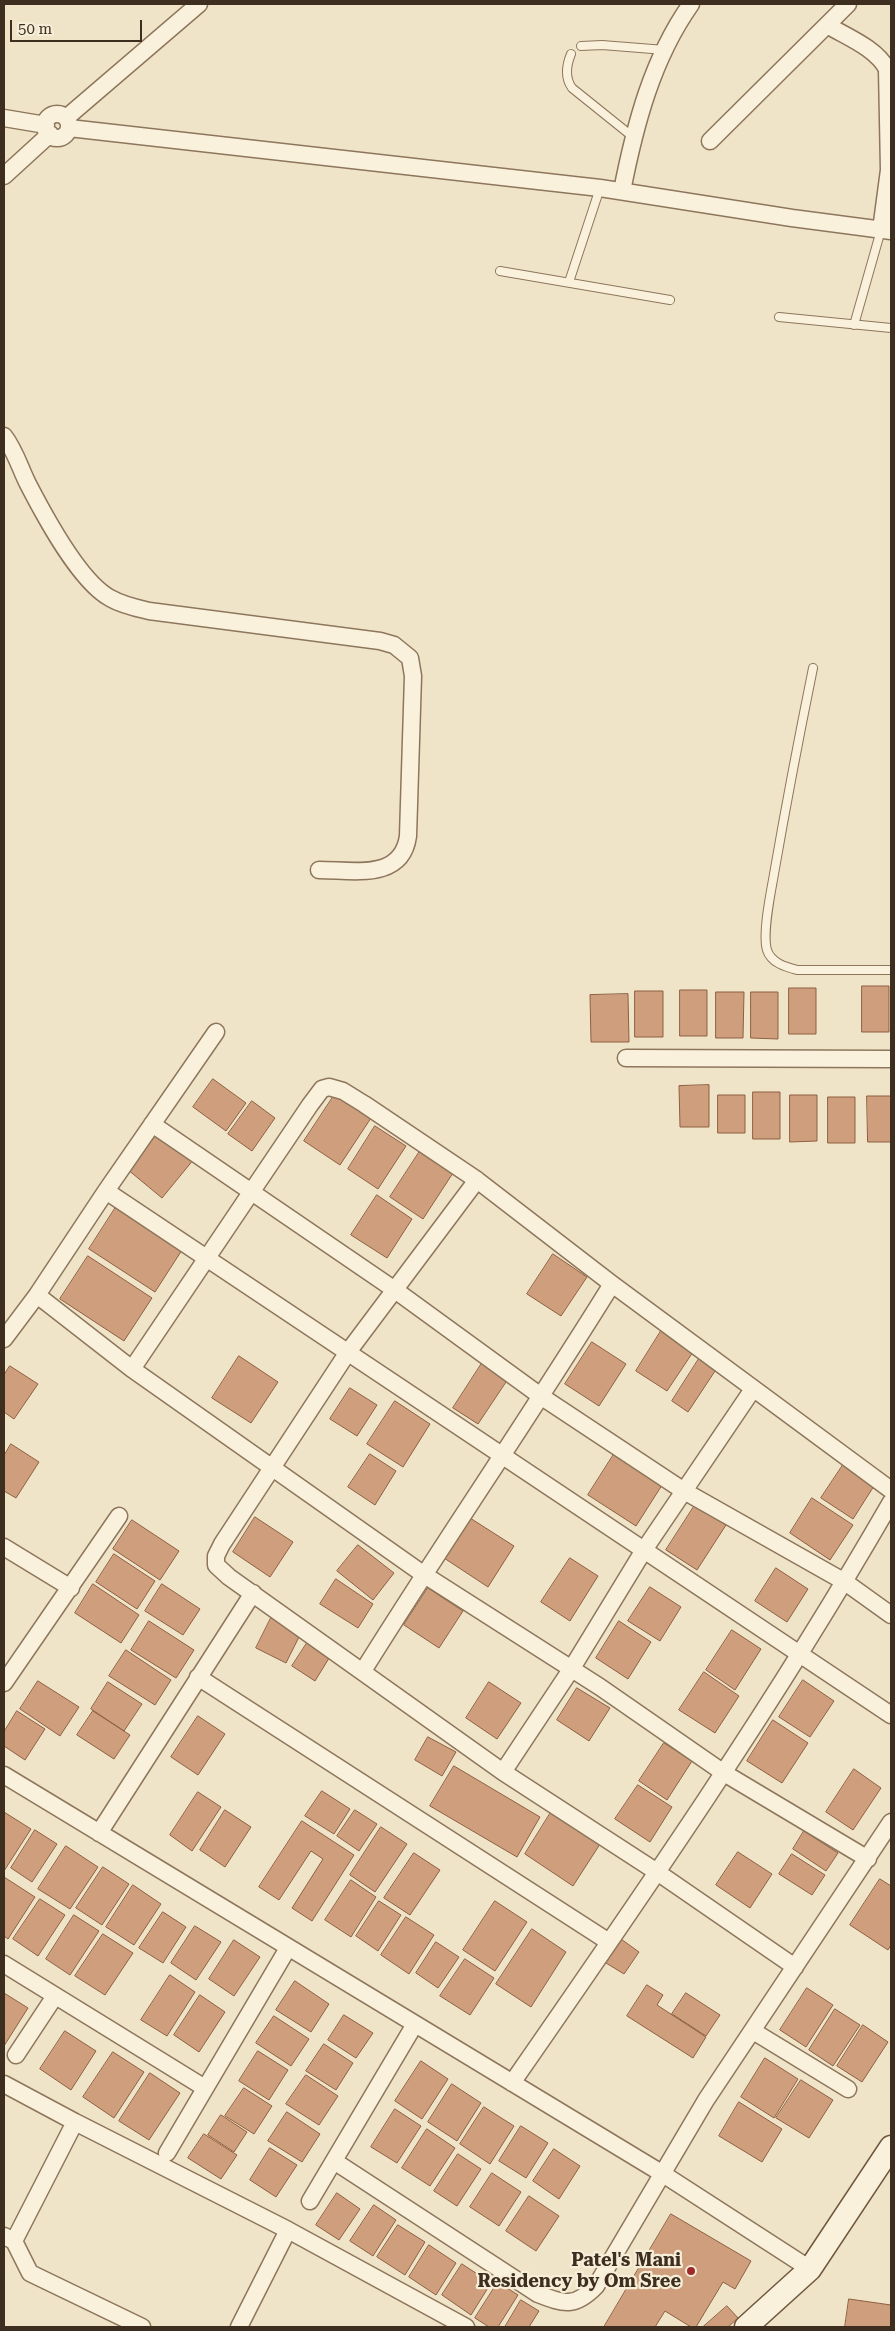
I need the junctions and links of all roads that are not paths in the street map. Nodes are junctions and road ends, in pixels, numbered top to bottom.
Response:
1 (199, 4) edge
2 (848, 4) edge
3 (685, 5) edge
4 (827, 24) junction
5 (581, 46) dead end
6 (665, 50) junction
7 (571, 54) dead end
8 (4, 118) edge
9 (67, 123) junction
10 (48, 130) junction
11 (634, 137) junction
12 (710, 141) dead end
13 (890, 170) edge
14 (4, 176) edge
15 (600, 188) junction
16 (622, 191) junction
17 (886, 231) edge
18 (500, 271) dead end
19 (570, 282) junction
20 (670, 300) dead end
21 (779, 317) dead end
22 (854, 325) junction
23 (891, 328) edge
24 (4, 436) edge
25 (813, 668) dead end
26 (319, 870) dead end
27 (891, 970) edge
28 (216, 1032) dead end
29 (626, 1058) dead end
30 (891, 1059) edge
31 (152, 1124) junction
32 (477, 1180) junction
33 (106, 1191) junction
34 (250, 1191) junction
35 (208, 1259) junction
36 (612, 1284) junction
37 (395, 1290) junction
38 (37, 1295) junction
39 (4, 1339) edge
40 (348, 1352) junction
41 (132, 1370) junction
42 (753, 1389) junction
43 (542, 1397) junction
44 (502, 1455) junction
45 (274, 1468) junction
46 (891, 1490) edge
47 (684, 1491) junction
48 (891, 1502) edge
49 (120, 1516) dead end
50 (4, 1547) edge
51 (644, 1550) junction
52 (423, 1574) junction
53 (845, 1582) junction
54 (71, 1588) junction
55 (253, 1593) junction
56 (891, 1615) edge
57 (801, 1654) junction
58 (572, 1668) junction
59 (363, 1671) junction
60 (198, 1677) junction
61 (4, 1683) edge
62 (891, 1714) edge
63 (503, 1772) junction
64 (724, 1773) junction
65 (4, 1776) edge
66 (891, 1822) edge
67 (99, 1833) junction
68 (868, 1859) junction
69 (657, 1872) junction
70 (609, 1942) junction
71 (288, 1948) junction
72 (4, 1964) edge
73 (795, 1967) junction
74 (55, 1996) junction
75 (415, 2024) junction
76 (753, 2031) junction
77 (16, 2055) dead end
78 (512, 2083) junction
79 (4, 2084) edge
80 (205, 2088) junction
81 (848, 2089) dead end
82 (75, 2122) junction
83 (891, 2148) edge
84 (167, 2153) dead end
85 (334, 2161) junction
86 (662, 2174) junction
87 (310, 2201) dead end
88 (288, 2230) junction
89 (9, 2238) edge
90 (810, 2269) junction
91 (142, 2327) edge
92 (239, 2327) edge
93 (466, 2327) edge
94 (746, 2327) edge

1 - 9 street
2 - 4 street
3 - 6 street
4 - 12 street
4 - 13 street
5 - 6 lane
6 - 11 street
7 - 11 lane
8 - 10 street
9 - 10 street
9 - 15 street
10 - 14 street
11 - 16 street
13 - 17 street
15 - 16 street
15 - 19 lane
16 - 17 street
17 - 22 lane
18 - 19 lane
19 - 20 lane
21 - 22 lane
22 - 23 lane
24 - 26 street
25 - 27 lane
28 - 31 street
29 - 30 street
31 - 33 street
31 - 34 street
32 - 34 street
32 - 36 street
32 - 37 street
33 - 35 street
33 - 38 street
34 - 35 street
34 - 37 street
35 - 40 street
35 - 41 street
36 - 42 street
36 - 43 street
37 - 40 street
37 - 43 street
38 - 39 street
38 - 41 street
40 - 44 street
40 - 45 street
41 - 45 street
42 - 46 street
42 - 47 street
43 - 44 street
43 - 47 street
44 - 51 street
44 - 52 street
45 - 52 street
45 - 55 street
47 - 51 street
47 - 53 street
48 - 53 street
49 - 54 street
50 - 54 street
51 - 57 street
51 - 58 street
52 - 58 street
52 - 59 street
53 - 56 street
53 - 57 street
54 - 61 street
55 - 59 street
55 - 60 street
57 - 62 street
57 - 64 street
58 - 63 street
58 - 64 street
59 - 63 street
60 - 67 street
60 - 70 street
63 - 69 street
64 - 68 street
64 - 69 street
65 - 67 street
66 - 68 street
67 - 71 street
68 - 73 street
69 - 70 street
69 - 73 street
70 - 78 street
71 - 75 street
71 - 80 street
72 - 74 street
73 - 76 street
74 - 77 street
74 - 80 street
75 - 78 street
75 - 85 street
76 - 81 street
76 - 86 street
78 - 86 street
79 - 82 street
80 - 84 street
82 - 88 street
82 - 89 street
83 - 90 street
85 - 86 street
85 - 87 street
86 - 90 street
88 - 92 street
88 - 93 street
89 - 91 street
90 - 94 street

